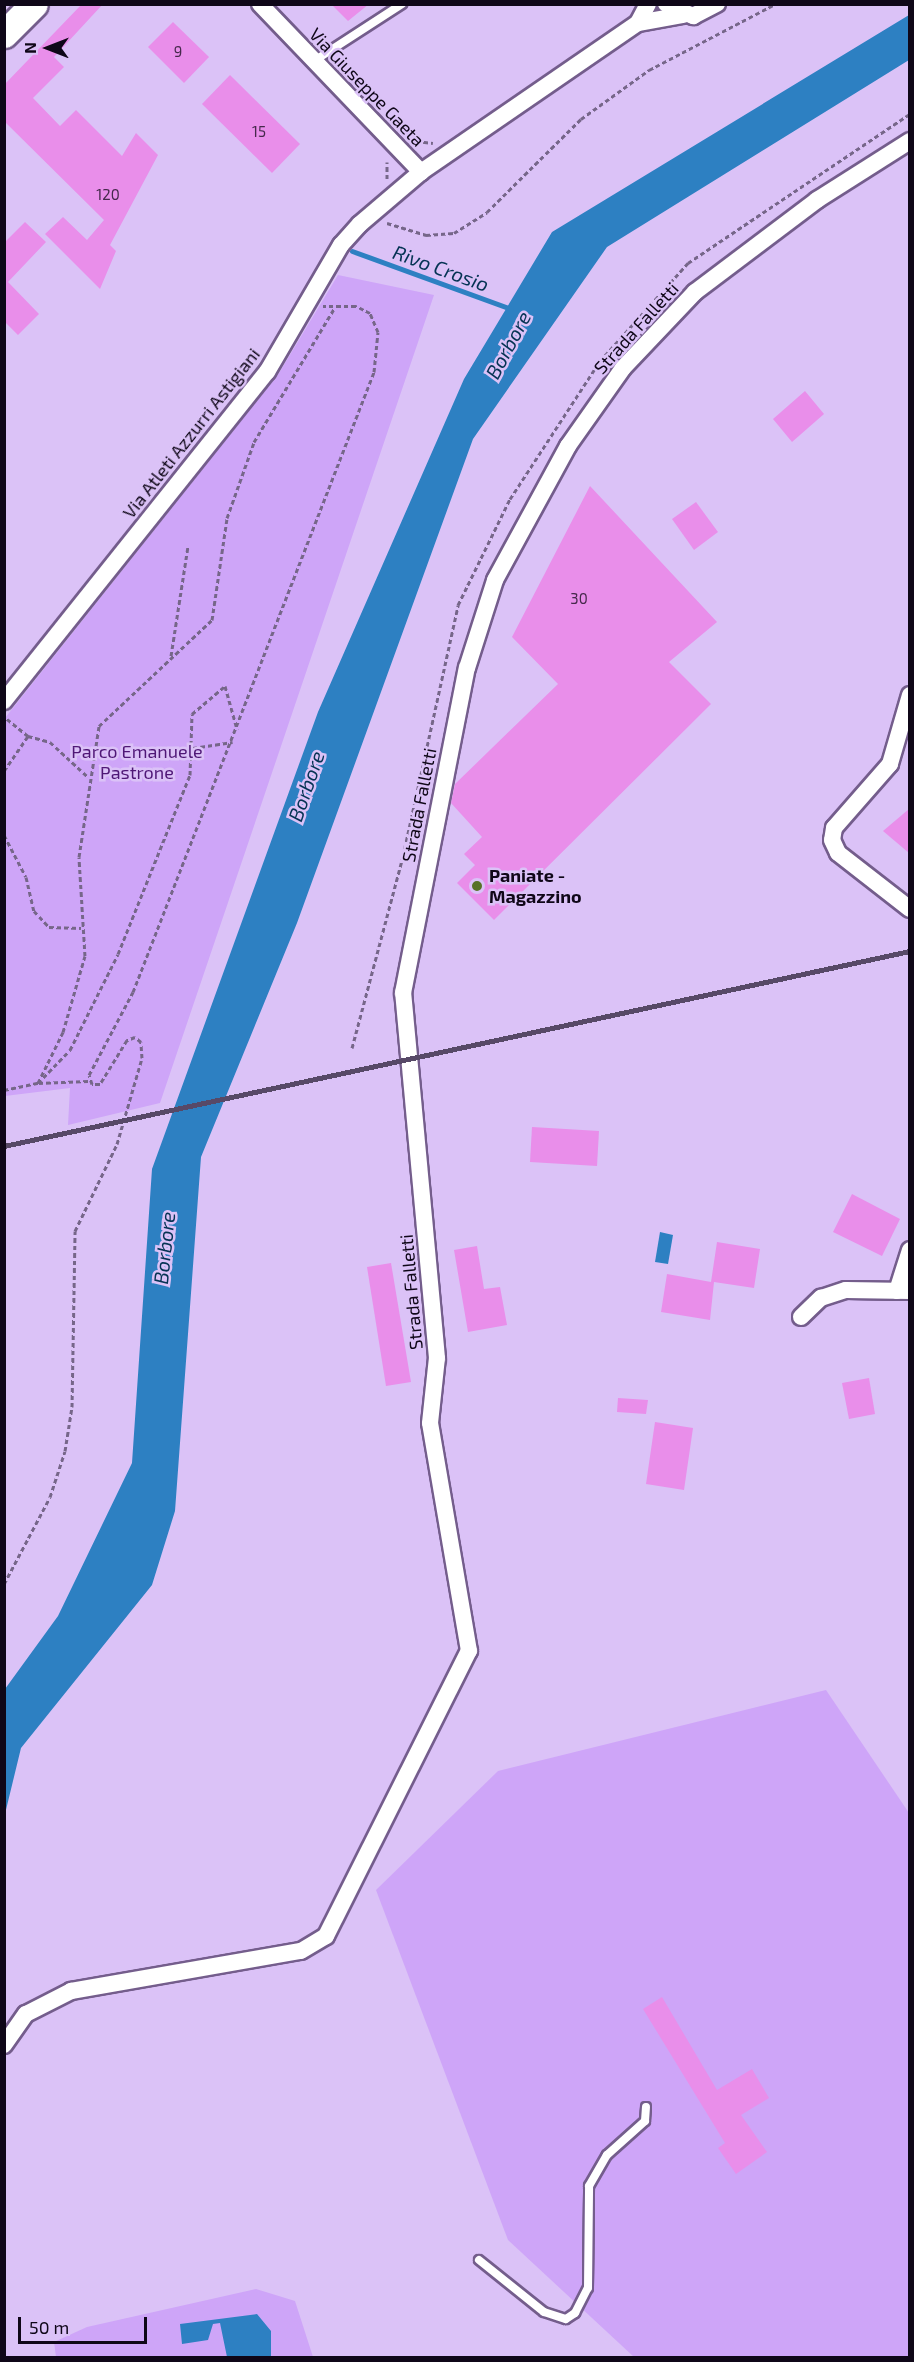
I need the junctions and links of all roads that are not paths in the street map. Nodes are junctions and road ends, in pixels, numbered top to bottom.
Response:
1 (11, 4) edge
2 (34, 4) edge
3 (260, 4) edge
4 (402, 4) edge
5 (648, 4) edge
6 (666, 4) edge
7 (717, 4) edge
8 (4, 11) edge
9 (683, 15) junction
10 (638, 23) junction
11 (4, 34) edge
12 (314, 61) junction
13 (909, 141) edge
14 (421, 172) junction
15 (909, 695) edge
16 (4, 701) edge
17 (909, 909) edge
18 (909, 1250) edge
19 (903, 1291) edge
20 (801, 1317) dead end
21 (4, 2045) edge
22 (646, 2107) dead end
23 (479, 2260) dead end

1 - 8 main road
2 - 11 main road
3 - 12 street, Via Giuseppe Gaeta
4 - 12 lane
5 - 10 street, Via Atleti Azzurri Astigiani
6 - 9 street
7 - 9 street, Via Atleti Azzurri Astigiani
9 - 10 street, Via Atleti Azzurri Astigiani
10 - 14 street, Via Atleti Azzurri Astigiani
12 - 14 street, Via Giuseppe Gaeta
13 - 21 street, Strada Falletti
14 - 16 street, Via Atleti Azzurri Astigiani
15 - 17 street
18 - 19 street
19 - 20 street
22 - 23 lane

